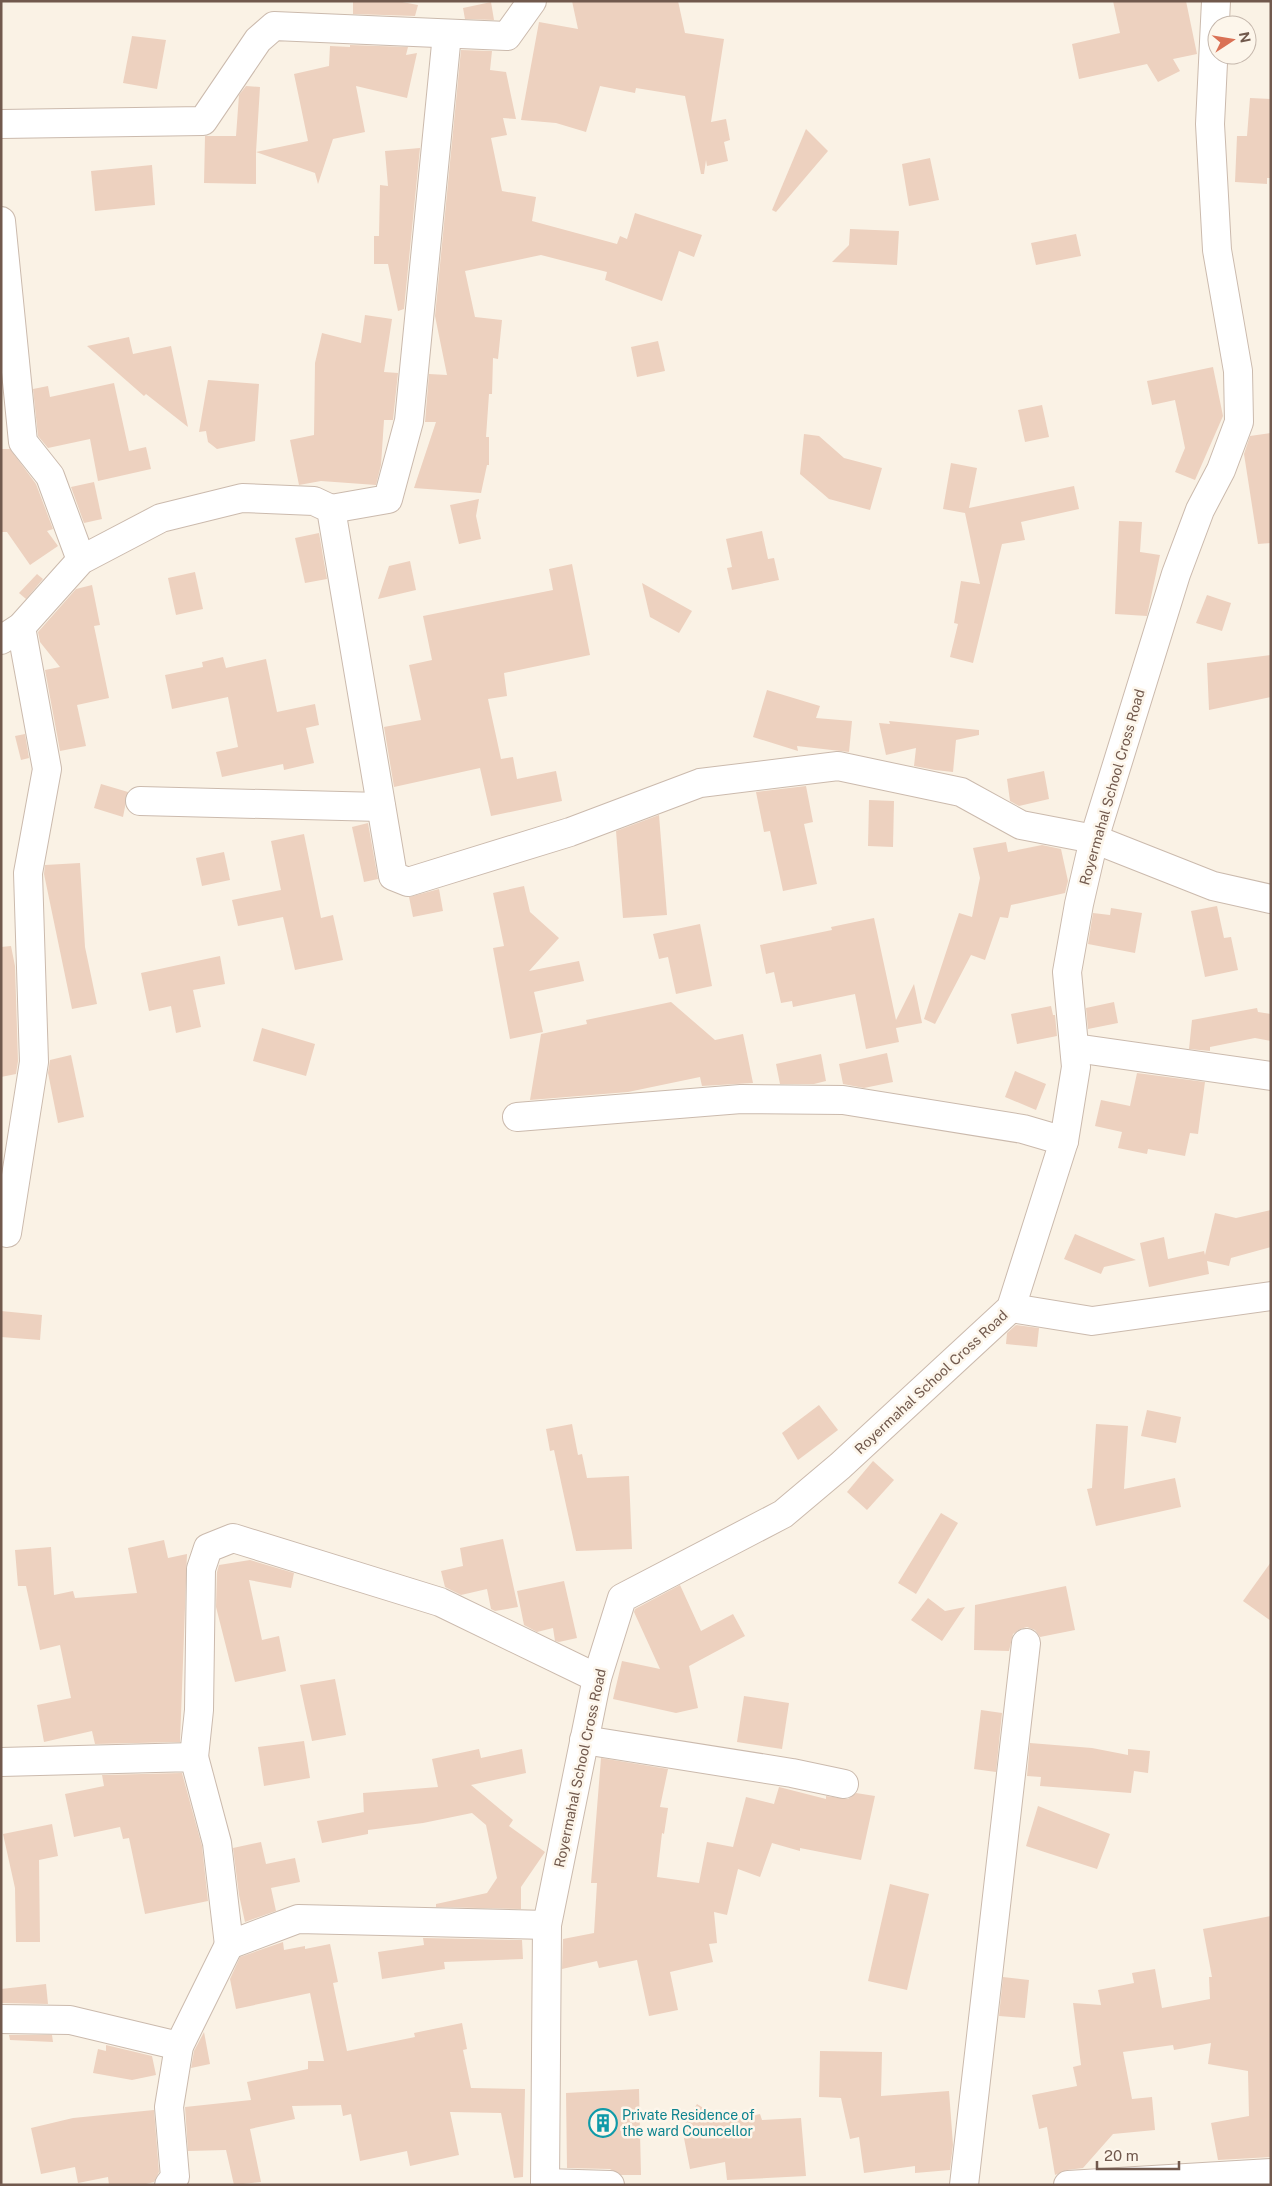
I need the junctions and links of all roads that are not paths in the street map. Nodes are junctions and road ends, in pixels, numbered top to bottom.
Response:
1 (532, 1) edge
2 (1216, 1) edge
3 (447, 34) junction
4 (1, 124) edge
5 (1, 221) edge
6 (331, 509) junction
7 (80, 560) junction
8 (11, 634) edge
9 (140, 801) dead end
10 (381, 807) junction
11 (1094, 839) junction
12 (1271, 899) edge
13 (1075, 1048) junction
14 (1271, 1076) edge
15 (517, 1117) dead end
16 (1064, 1141) junction
17 (7, 1233) dead end
18 (1271, 1296) edge
19 (1011, 1308) junction
20 (1026, 1643) dead end
21 (597, 1678) junction
22 (584, 1740) junction
23 (194, 1757) junction
24 (1, 1762) edge
25 (844, 1784) dead end
26 (547, 1925) junction
27 (229, 1945) junction
28 (1, 2018) edge
29 (180, 2046) junction
30 (1271, 2173) edge
31 (545, 2184) edge
32 (169, 2185) edge
33 (610, 2185) edge
34 (964, 2185) edge
35 (1068, 2185) edge

1 - 3 street
2 - 11 street, Royermahal School Cross Road
3 - 4 street
3 - 6 street
5 - 7 street
6 - 7 street
6 - 10 street
7 - 8 street
8 - 17 street
9 - 10 street
10 - 11 street
11 - 12 street
11 - 13 street, Royermahal School Cross Road
13 - 14 street
13 - 16 street, Royermahal School Cross Road
15 - 16 street
16 - 19 street, Royermahal School Cross Road
18 - 19 street
19 - 21 street, Royermahal School Cross Road
20 - 34 street
21 - 22 street, Royermahal School Cross Road
21 - 23 street
22 - 25 street
22 - 26 street, Royermahal School Cross Road
23 - 24 street
23 - 27 street
26 - 27 street
26 - 31 street, Royermahal School Cross Road
27 - 29 street
28 - 29 street
29 - 32 street
30 - 35 street
31 - 33 street

